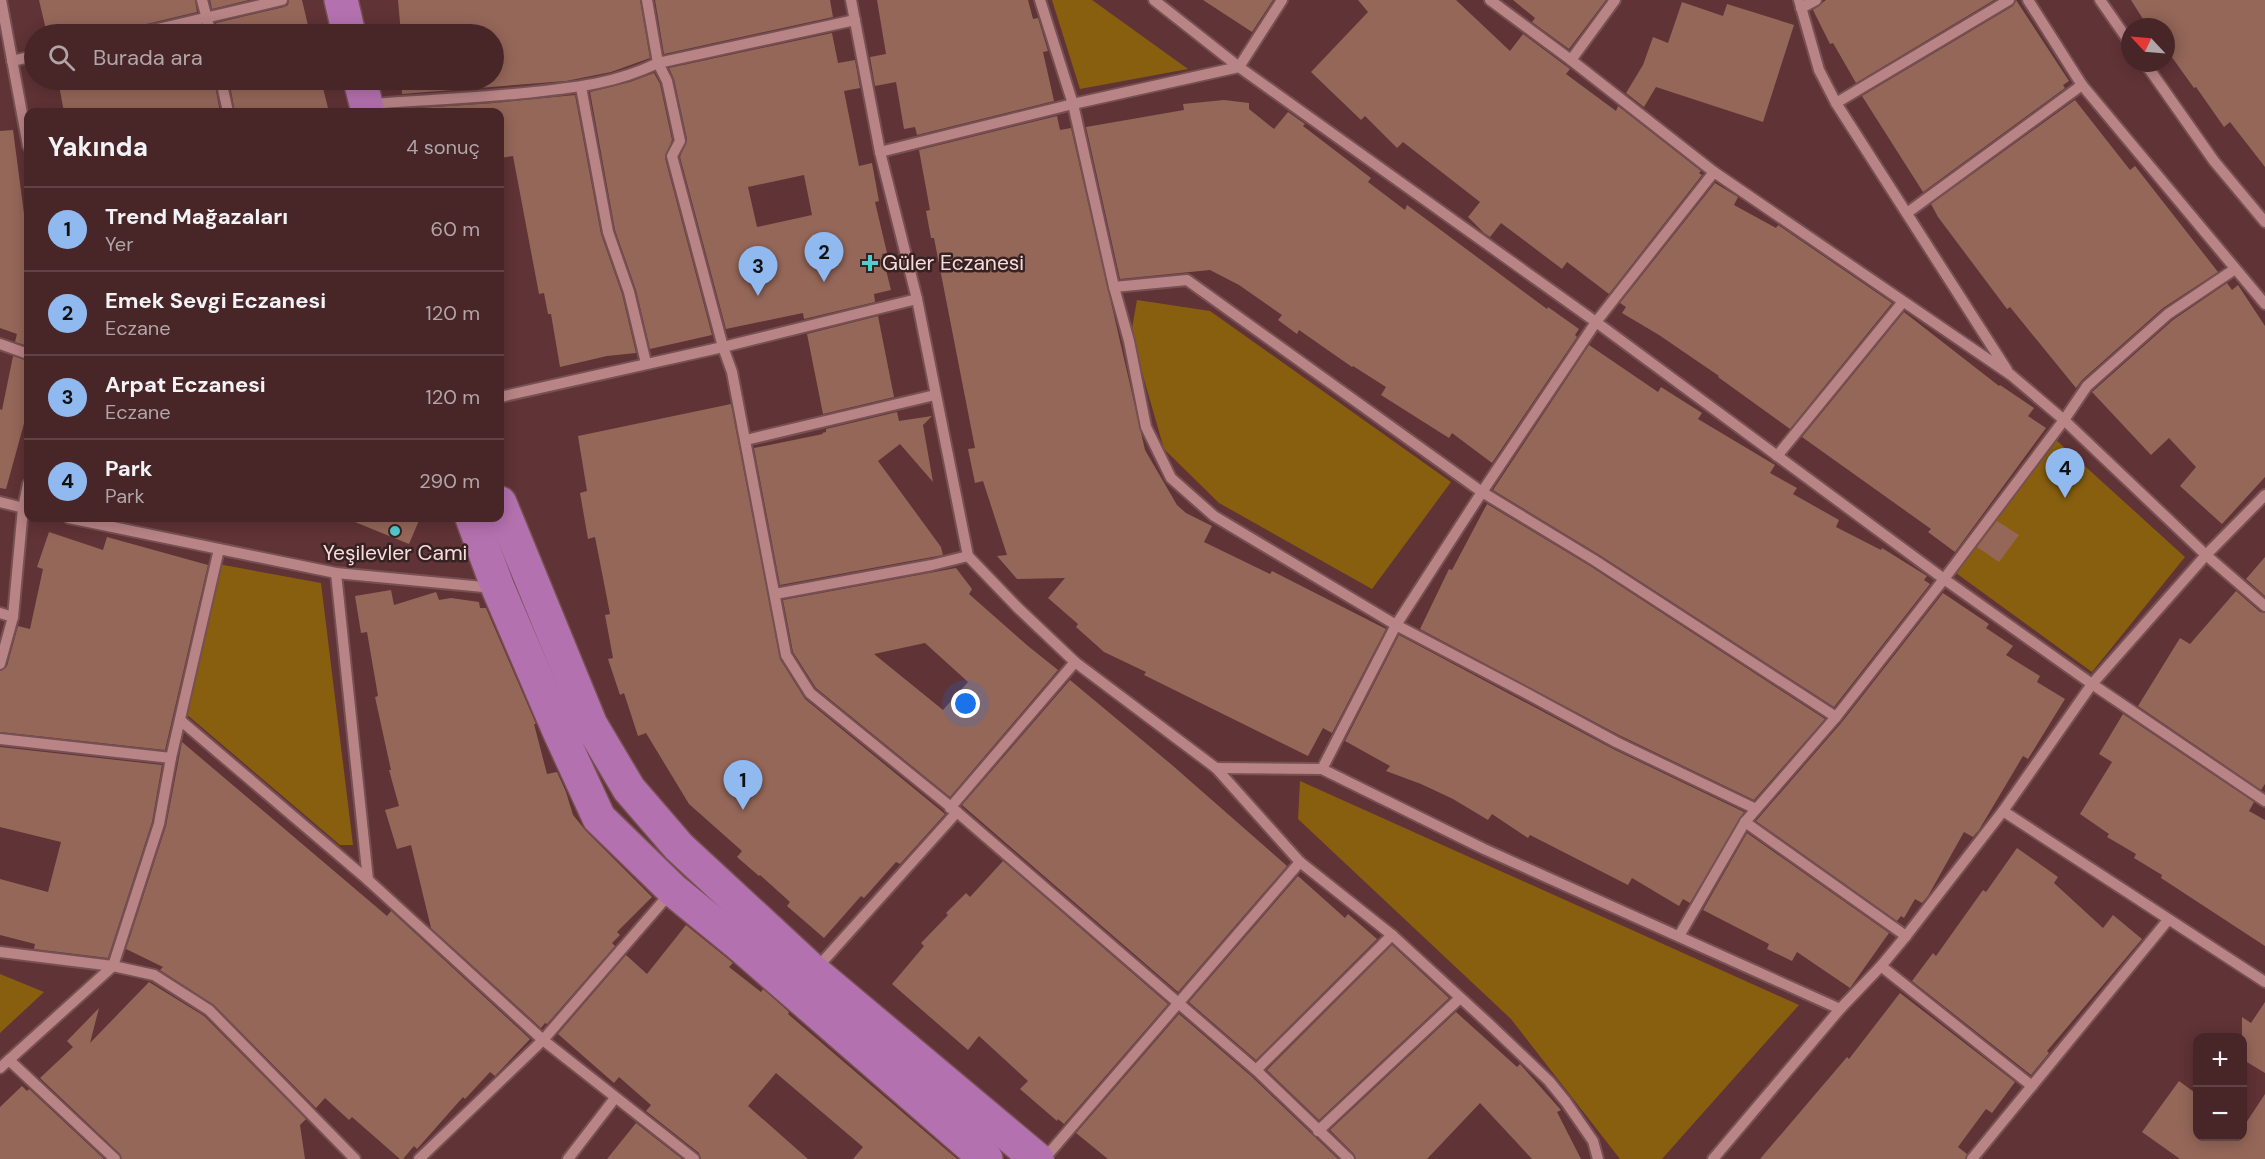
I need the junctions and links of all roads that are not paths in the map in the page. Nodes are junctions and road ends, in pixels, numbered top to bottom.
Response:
1 (1, 0) edge
2 (202, 0) edge
3 (282, 0) edge
4 (319, 0) edge
5 (341, 0) edge
6 (647, 0) edge
7 (851, 0) edge
8 (1040, 0) edge
9 (1154, 0) edge
10 (1282, 0) edge
11 (1490, 0) edge
12 (1615, 0) edge
13 (1816, 0) edge
14 (2009, 0) edge
15 (2028, 0) edge
16 (2100, 0) edge
17 (1800, 4) edge
18 (206, 20) junction
19 (855, 20) junction
20 (186, 24) edge
21 (207, 24) edge
22 (325, 24) edge
23 (347, 24) edge
24 (2121, 30) edge
25 (24, 59) edge
26 (1571, 60) junction
27 (12, 61) junction
28 (658, 63) junction
29 (1239, 67) junction
30 (2151, 72) edge
31 (2082, 84) junction
32 (581, 87) junction
33 (223, 90) edge
34 (348, 90) edge
35 (360, 102) edge
36 (1836, 103) junction
37 (1073, 105) junction
38 (227, 108) edge
39 (24, 125) edge
40 (880, 152) junction
41 (1714, 172) junction
42 (1907, 213) junction
43 (2265, 222) edge
44 (2235, 268) junction
45 (1114, 287) junction
46 (917, 299) junction
47 (1902, 303) junction
48 (2265, 304) edge
49 (1596, 322) junction
50 (0, 344) edge
51 (723, 347) junction
52 (24, 353) edge
53 (646, 363) junction
54 (2011, 375) junction
55 (935, 395) junction
56 (504, 396) edge
57 (2064, 420) junction
58 (746, 440) junction
59 (1778, 456) junction
60 (1482, 492) junction
61 (2265, 495) edge
62 (0, 502) edge
63 (24, 508) edge
64 (504, 513) edge
65 (24, 522) edge
66 (95, 522) edge
67 (473, 522) edge
68 (219, 549) junction
69 (2206, 555) junction
70 (968, 556) junction
71 (336, 573) junction
72 (1944, 579) junction
73 (498, 588) junction
74 (775, 594) junction
75 (2265, 606) edge
76 (0, 613) edge
77 (12, 617) junction
78 (1396, 625) junction
79 (1075, 662) junction
80 (0, 664) edge
81 (2092, 684) junction
82 (1836, 717) junction
83 (180, 720) junction
84 (0, 739) edge
85 (171, 758) junction
86 (1216, 768) junction
87 (1322, 769) junction
88 (2265, 801) edge
89 (1756, 808) junction
90 (954, 810) junction
91 (2003, 812) junction
92 (1745, 822) junction
93 (1300, 862) junction
94 (368, 880) junction
95 (673, 891) junction
96 (2168, 920) junction
97 (1392, 935) junction
98 (1679, 936) junction
99 (1906, 936) junction
100 (0, 952) edge
101 (113, 966) junction
102 (1881, 966) junction
103 (814, 972) junction
104 (2265, 982) edge
105 (1460, 998) junction
106 (1177, 1003) junction
107 (1840, 1009) junction
108 (543, 1040) junction
109 (4, 1064) edge
110 (1256, 1070) junction
111 (2032, 1086) junction
112 (615, 1098) junction
113 (1318, 1131) junction
114 (115, 1159) edge
115 (355, 1159) edge
116 (419, 1159) edge
117 (568, 1159) edge
118 (694, 1159) edge
119 (986, 1159) edge
120 (1037, 1159) edge
121 (1044, 1159) edge
122 (1349, 1159) edge
123 (1598, 1159) edge
124 (1713, 1159) edge
125 (1972, 1159) edge

1 - 27 street
2 - 18 street
3 - 18 street
4 - 22 main road
5 - 23 main road
6 - 28 street
7 - 19 street
8 - 37 street
9 - 29 street
10 - 29 street
11 - 26 street
12 - 26 street
13 - 17 street
14 - 36 street
15 - 31 street
16 - 24 street
17 - 36 street
18 - 20 street
18 - 21 street
19 - 28 street
19 - 40 street
25 - 27 street
26 - 41 street
27 - 39 street
28 - 32 street
28 - 51 street
29 - 37 street
29 - 49 street
30 - 43 street
31 - 42 street
31 - 44 street
32 - 35 street
32 - 53 street
33 - 38 street
34 - 35 main road
36 - 42 street
37 - 40 street
37 - 45 street
40 - 46 street
41 - 47 street
41 - 49 street
42 - 54 street
44 - 48 street
44 - 57 street
45 - 60 street
45 - 78 street
46 - 51 street
46 - 55 street
47 - 54 street
47 - 59 street
49 - 59 street
49 - 60 street
50 - 52 street
51 - 53 street
51 - 58 street
53 - 56 street
54 - 57 street
55 - 58 street
55 - 70 street
57 - 69 street
57 - 72 street
58 - 74 street
59 - 72 street
60 - 78 street
60 - 82 street
61 - 69 street
62 - 63 street
64 - 103 main road
65 - 77 street
66 - 68 street
67 - 73 main road
68 - 71 street
68 - 83 street
69 - 75 street
69 - 81 street
70 - 74 street
70 - 79 street
71 - 73 street
71 - 94 street
72 - 81 street
72 - 82 street
73 - 95 main road
74 - 90 street
76 - 77 street
77 - 80 street
78 - 87 street
78 - 89 street
79 - 86 street
79 - 90 street
81 - 88 street
81 - 91 street
82 - 89 street
83 - 85 street
83 - 94 street
84 - 85 street
85 - 101 street
86 - 87 street
86 - 93 street
87 - 98 street
89 - 92 street
90 - 103 street
90 - 106 street
91 - 96 street
91 - 99 street
92 - 98 street
92 - 99 street
93 - 97 street
93 - 106 street
94 - 108 street
95 - 108 street
95 - 119 main road
96 - 104 street
96 - 111 street
97 - 105 street
97 - 110 street
98 - 107 street
99 - 102 street
100 - 101 street
101 - 109 street
101 - 115 street
102 - 107 street
102 - 111 street
103 - 120 main road
105 - 113 street
105 - 123 street
106 - 110 street
106 - 121 street
107 - 124 street
108 - 112 street
108 - 116 street
109 - 114 street
110 - 113 street
111 - 125 street
112 - 117 street
112 - 118 street
113 - 122 street

